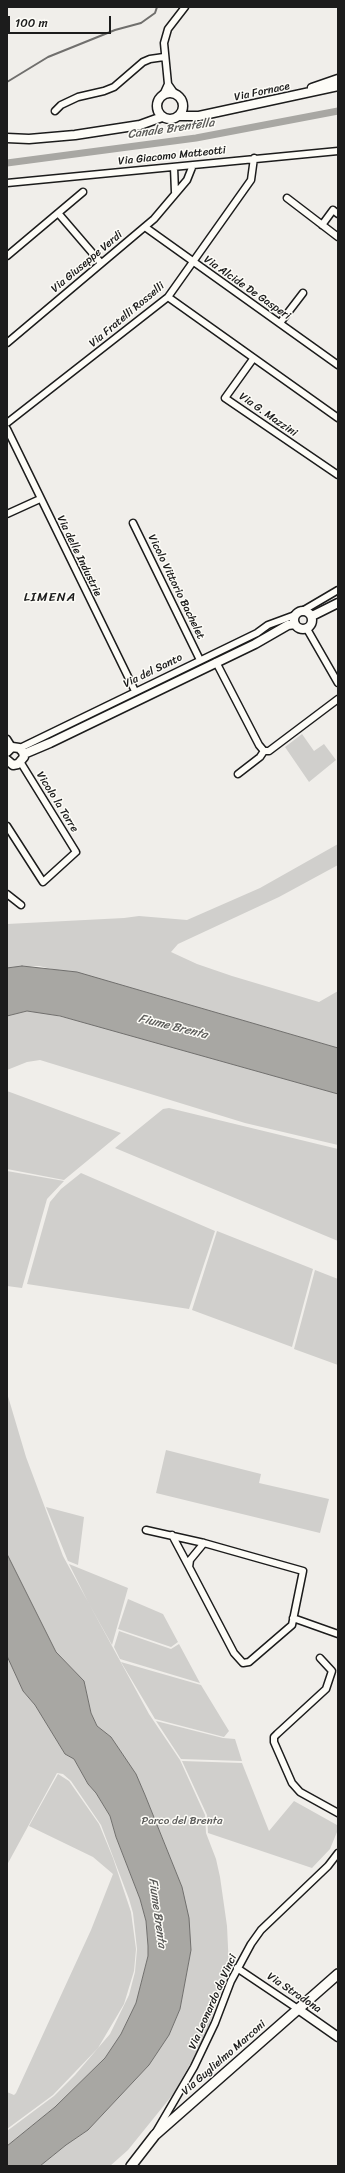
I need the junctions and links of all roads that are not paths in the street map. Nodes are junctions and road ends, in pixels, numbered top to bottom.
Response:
1 (185, 7) edge
2 (164, 57) junction
3 (338, 79) edge
4 (168, 84) junction
5 (338, 86) edge
6 (175, 94) junction
7 (163, 95) junction
8 (285, 98) junction
9 (157, 108) junction
10 (55, 111) dead end
11 (181, 112) junction
12 (162, 117) junction
13 (150, 121) junction
14 (7, 138) edge
15 (338, 151) edge
16 (254, 158) junction
17 (193, 165) junction
18 (174, 167) junction
19 (7, 183) edge
20 (83, 192) dead end
21 (175, 192) junction
22 (287, 198) dead end
23 (58, 213) junction
24 (338, 214) edge
25 (322, 225) junction
26 (145, 227) junction
27 (338, 237) edge
28 (7, 256) edge
29 (101, 262) junction
30 (193, 263) junction
31 (303, 293) dead end
32 (168, 297) junction
33 (280, 323) junction
34 (7, 343) edge
35 (252, 359) junction
36 (338, 365) edge
37 (338, 418) edge
38 (7, 423) edge
39 (7, 429) edge
40 (338, 475) edge
41 (40, 499) junction
42 (7, 514) edge
43 (133, 523) dead end
44 (338, 590) edge
45 (338, 603) edge
46 (304, 610) junction
47 (295, 615) junction
48 (312, 616) junction
49 (295, 624) junction
50 (307, 629) junction
51 (200, 660) junction
52 (216, 662) junction
53 (338, 683) edge
54 (135, 692) junction
55 (338, 699) edge
56 (7, 739) edge
57 (16, 750) edge
58 (264, 751) junction
59 (7, 761) edge
60 (21, 763) junction
61 (238, 774) dead end
62 (7, 826) edge
63 (7, 894) edge
64 (22, 905) dead end
65 (146, 1530) dead end
66 (172, 1535) junction
67 (204, 1543) junction
68 (189, 1567) junction
69 (293, 1618) junction
70 (338, 1634) edge
71 (320, 1658) dead end
72 (338, 1813) edge
73 (338, 1853) edge
74 (237, 1968) junction
75 (338, 1974) edge
76 (298, 2009) junction
77 (338, 2037) edge
78 (155, 2135) junction
79 (132, 2166) edge

1 - 2 street
2 - 4 street
2 - 10 street
3 - 8 street
4 - 6 street
4 - 7 street
5 - 8 street, Via Fornace
6 - 7 street
6 - 11 street
7 - 9 street
8 - 11 street, Via Fornace
9 - 12 street
9 - 13 street
11 - 12 street, Via Fornace
12 - 13 street, Via Fornace
13 - 14 street, Via Fornace
15 - 16 street, Via Giacomo Matteotti
16 - 17 street, Via Giacomo Matteotti
16 - 30 street, Via Fratelli Rosselli
17 - 18 street, Via Giacomo Matteotti
17 - 21 street, Via Giuseppe Verdi
18 - 19 street, Via Giacomo Matteotti
18 - 21 street
20 - 23 street
21 - 26 street, Via Giuseppe Verdi
22 - 25 street
23 - 28 street
23 - 29 street
24 - 25 street
25 - 27 street
26 - 29 street, Via Giuseppe Verdi
26 - 30 street, Via Alcide De Gasperi
29 - 34 street, Via Giuseppe Verdi
30 - 32 street, Via Fratelli Rosselli
30 - 33 street, Via Alcide De Gasperi
31 - 33 street
32 - 35 street
32 - 38 street, Via Fratelli Rosselli
33 - 36 street, Via Alcide De Gasperi
35 - 37 street
35 - 40 street, Via G. Mazzini
39 - 41 street, Via delle Industrie
41 - 42 street
41 - 54 street, Via delle Industrie
43 - 51 street, Vicolo Vittorio Bachelet
44 - 46 street
45 - 48 street
46 - 47 street
46 - 48 street
47 - 49 street
47 - 51 street, Via del Santo
48 - 50 street
49 - 50 street
49 - 52 street
50 - 53 street
51 - 54 street, Via del Santo
52 - 57 street
52 - 58 street
54 - 57 street, Via del Santo
55 - 58 street
56 - 57 street
57 - 60 street
58 - 61 street
59 - 60 street
60 - 62 street, Vicolo la Torre
63 - 64 street
65 - 66 street
66 - 67 street
66 - 68 street
67 - 68 street
67 - 69 street
68 - 69 street
69 - 70 street
71 - 72 street
73 - 74 street, Via Leonardo da Vinci
74 - 76 street, Via Stradona
74 - 78 street, Via Leonardo da Vinci
75 - 76 main road, Via Guglielmo Marconi
76 - 77 street, Via Stradona
76 - 78 main road, Via Guglielmo Marconi
78 - 79 main road, Via Guglielmo Marconi

